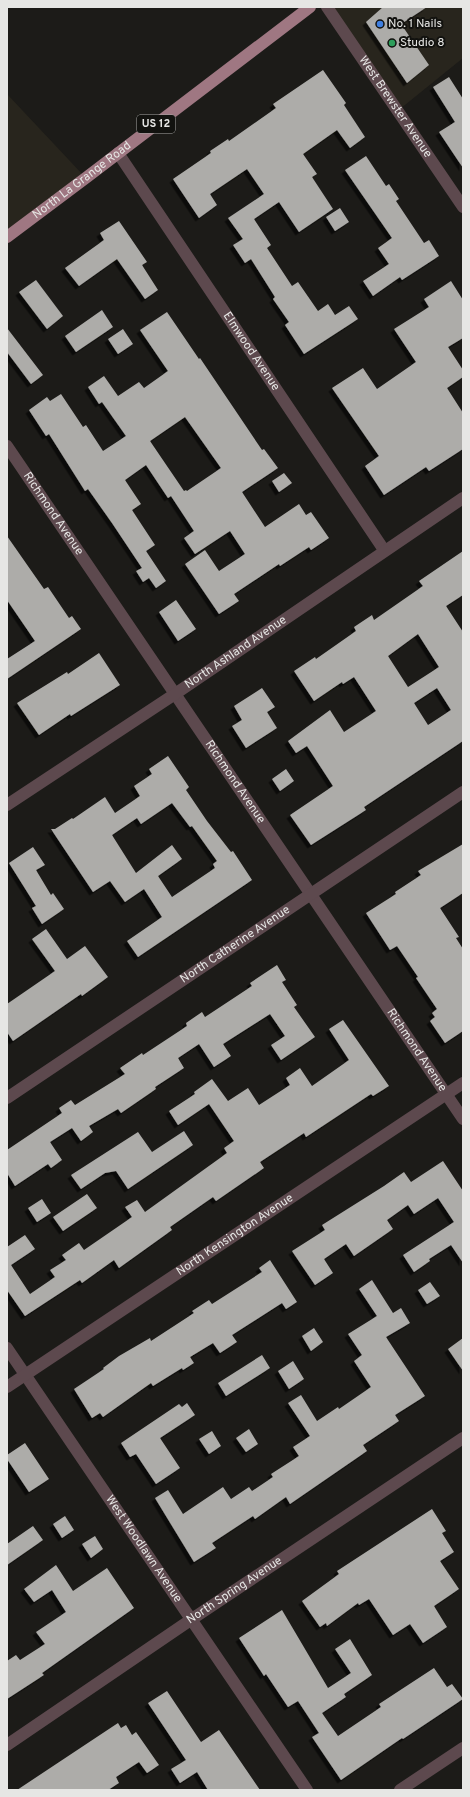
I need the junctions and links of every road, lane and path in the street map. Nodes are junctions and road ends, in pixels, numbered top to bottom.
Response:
1 (327, 7) edge
2 (305, 8) edge
3 (118, 153) junction
4 (463, 207) edge
5 (7, 237) edge
6 (7, 446) edge
7 (463, 498) edge
8 (384, 550) junction
9 (175, 694) junction
10 (463, 792) edge
11 (7, 805) edge
12 (312, 894) junction
13 (463, 1083) edge
14 (447, 1095) junction
15 (7, 1098) edge
16 (463, 1119) edge
17 (7, 1348) edge
18 (25, 1374) junction
19 (7, 1387) edge
20 (463, 1438) edge
21 (192, 1619) junction
22 (7, 1745) edge
23 (463, 1748) edge
24 (307, 1790) edge
25 (400, 1790) edge

1 - 4 street, West Brewster Avenue
2 - 3 main road, North La Grange Road / US 12
3 - 5 main road, North La Grange Road / US 12
3 - 8 street, Elmwood Avenue
6 - 9 street, Richmond Avenue
7 - 8 street, North Ashland Avenue
8 - 9 street, North Ashland Avenue
9 - 11 street, North Ashland Avenue
9 - 12 street, Richmond Avenue
10 - 12 street, North Catherine Avenue
12 - 14 street, Richmond Avenue
12 - 15 street, North Catherine Avenue
13 - 14 street, North Kensington Avenue
14 - 16 street, Richmond Avenue
14 - 18 street, North Kensington Avenue
17 - 18 street, West Woodlawn Avenue
18 - 19 street, North Kensington Avenue
18 - 21 street, West Woodlawn Avenue
20 - 21 street, North Spring Avenue
21 - 22 street, North Spring Avenue
21 - 24 street, West Woodlawn Avenue
23 - 25 street

